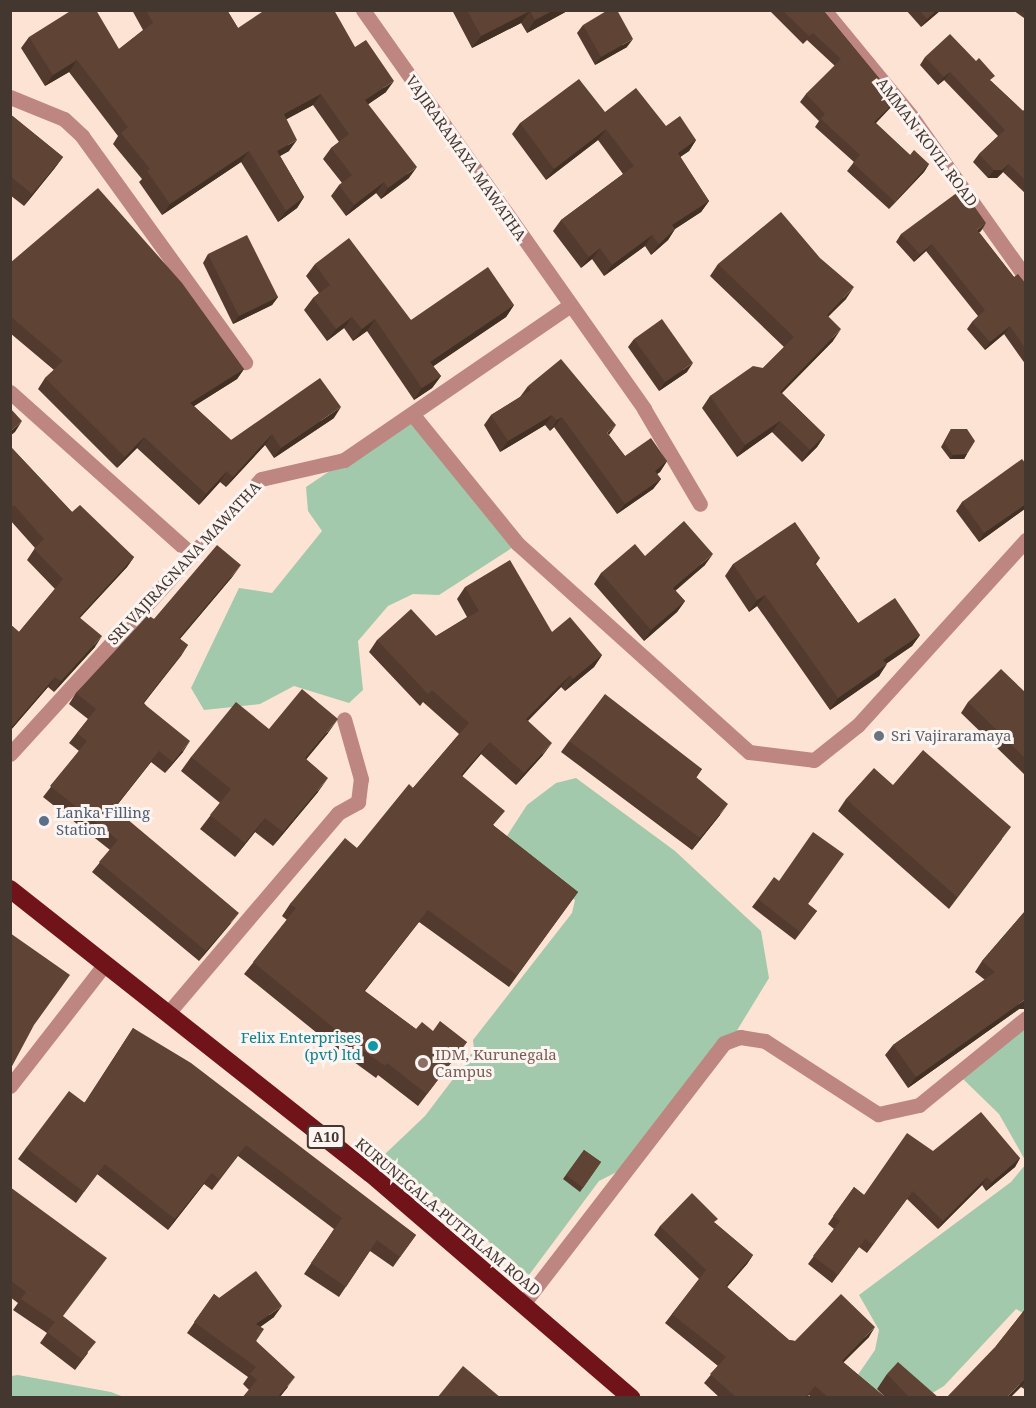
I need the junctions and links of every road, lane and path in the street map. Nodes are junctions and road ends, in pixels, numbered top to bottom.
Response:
1 (363, 10) edge
2 (825, 10) edge
3 (10, 97) edge
4 (1026, 278) edge
5 (570, 305) junction
6 (244, 362) dead end
7 (10, 392) edge
8 (413, 415) junction
9 (700, 504) dead end
10 (1026, 540) edge
11 (190, 553) junction
12 (345, 719) dead end
13 (10, 754) edge
14 (10, 889) edge
15 (105, 964) junction
16 (168, 1013) junction
17 (1026, 1018) edge
18 (10, 1086) edge
19 (523, 1304) junction
20 (632, 1398) edge

1 - 5 street, VAJIRARAMAYA MAWATHA
2 - 4 street, AMMAN KOVIL ROAD
3 - 6 street
5 - 8 street, SRI VAJIRAGNANA MAWATHA
5 - 9 street, VAJIRARAMAYA MAWATHA
7 - 11 street
8 - 10 street
8 - 11 street, SRI VAJIRAGNANA MAWATHA
11 - 13 street, SRI VAJIRAGNANA MAWATHA
12 - 16 street
14 - 15 highway, KURUNEGALA-PUTTALAM ROAD / A10
15 - 16 highway, KURUNEGALA-PUTTALAM ROAD / A10
15 - 18 street
16 - 19 highway, KURUNEGALA-PUTTALAM ROAD / A10
17 - 19 street
19 - 20 highway, KURUNEGALA-PUTTALAM ROAD / A10

